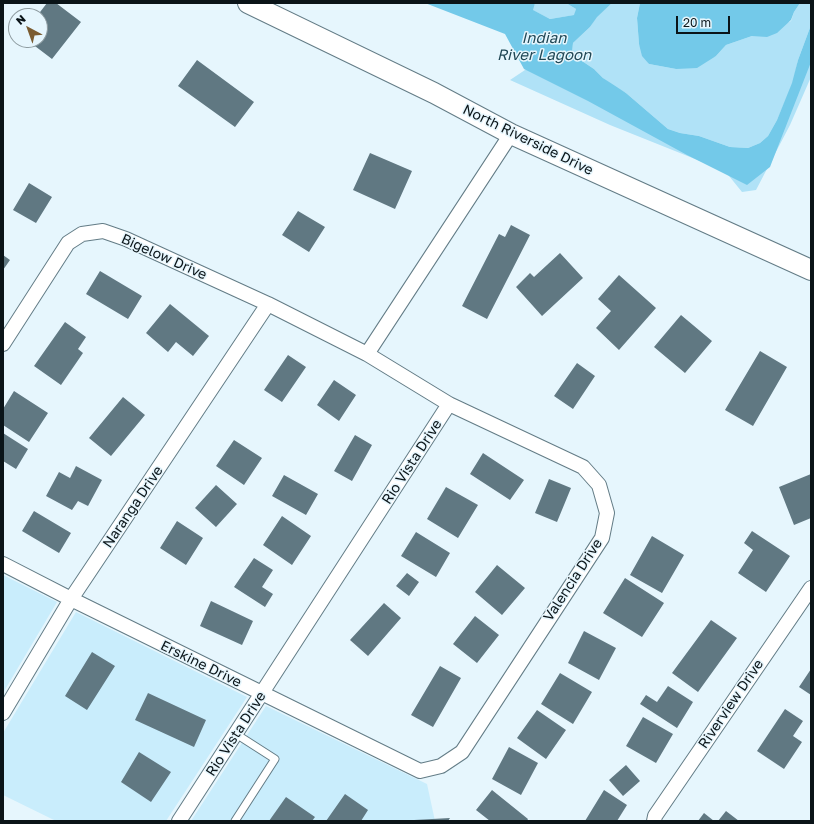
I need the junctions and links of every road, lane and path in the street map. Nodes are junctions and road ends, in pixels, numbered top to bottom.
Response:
1 (248, 3) edge
2 (511, 134) junction
3 (811, 270) edge
4 (268, 304) junction
5 (3, 344) edge
6 (367, 354) junction
7 (449, 404) junction
8 (3, 564) edge
9 (811, 588) edge
10 (71, 599) junction
11 (262, 694) junction
12 (3, 713) edge
13 (236, 734) junction
14 (441, 766) joint
15 (180, 821) edge
16 (235, 821) edge
17 (654, 821) edge

1 - 2 street, North Riverside Drive
2 - 3 street, North Riverside Drive
2 - 6 street
4 - 5 street, Bigelow Drive
4 - 6 street, Bigelow Drive
4 - 10 street, Naranga Drive
6 - 7 street, Rio Vista Drive
7 - 11 street, Rio Vista Drive
7 - 14 street, Valencia Drive
8 - 10 street
9 - 17 street, Riverview Drive
10 - 11 street, Erskine Drive
10 - 12 street, Naranga Drive
11 - 13 street, Rio Vista Drive
11 - 14 street, Erskine Drive
13 - 15 street, Rio Vista Drive
13 - 16 lane

